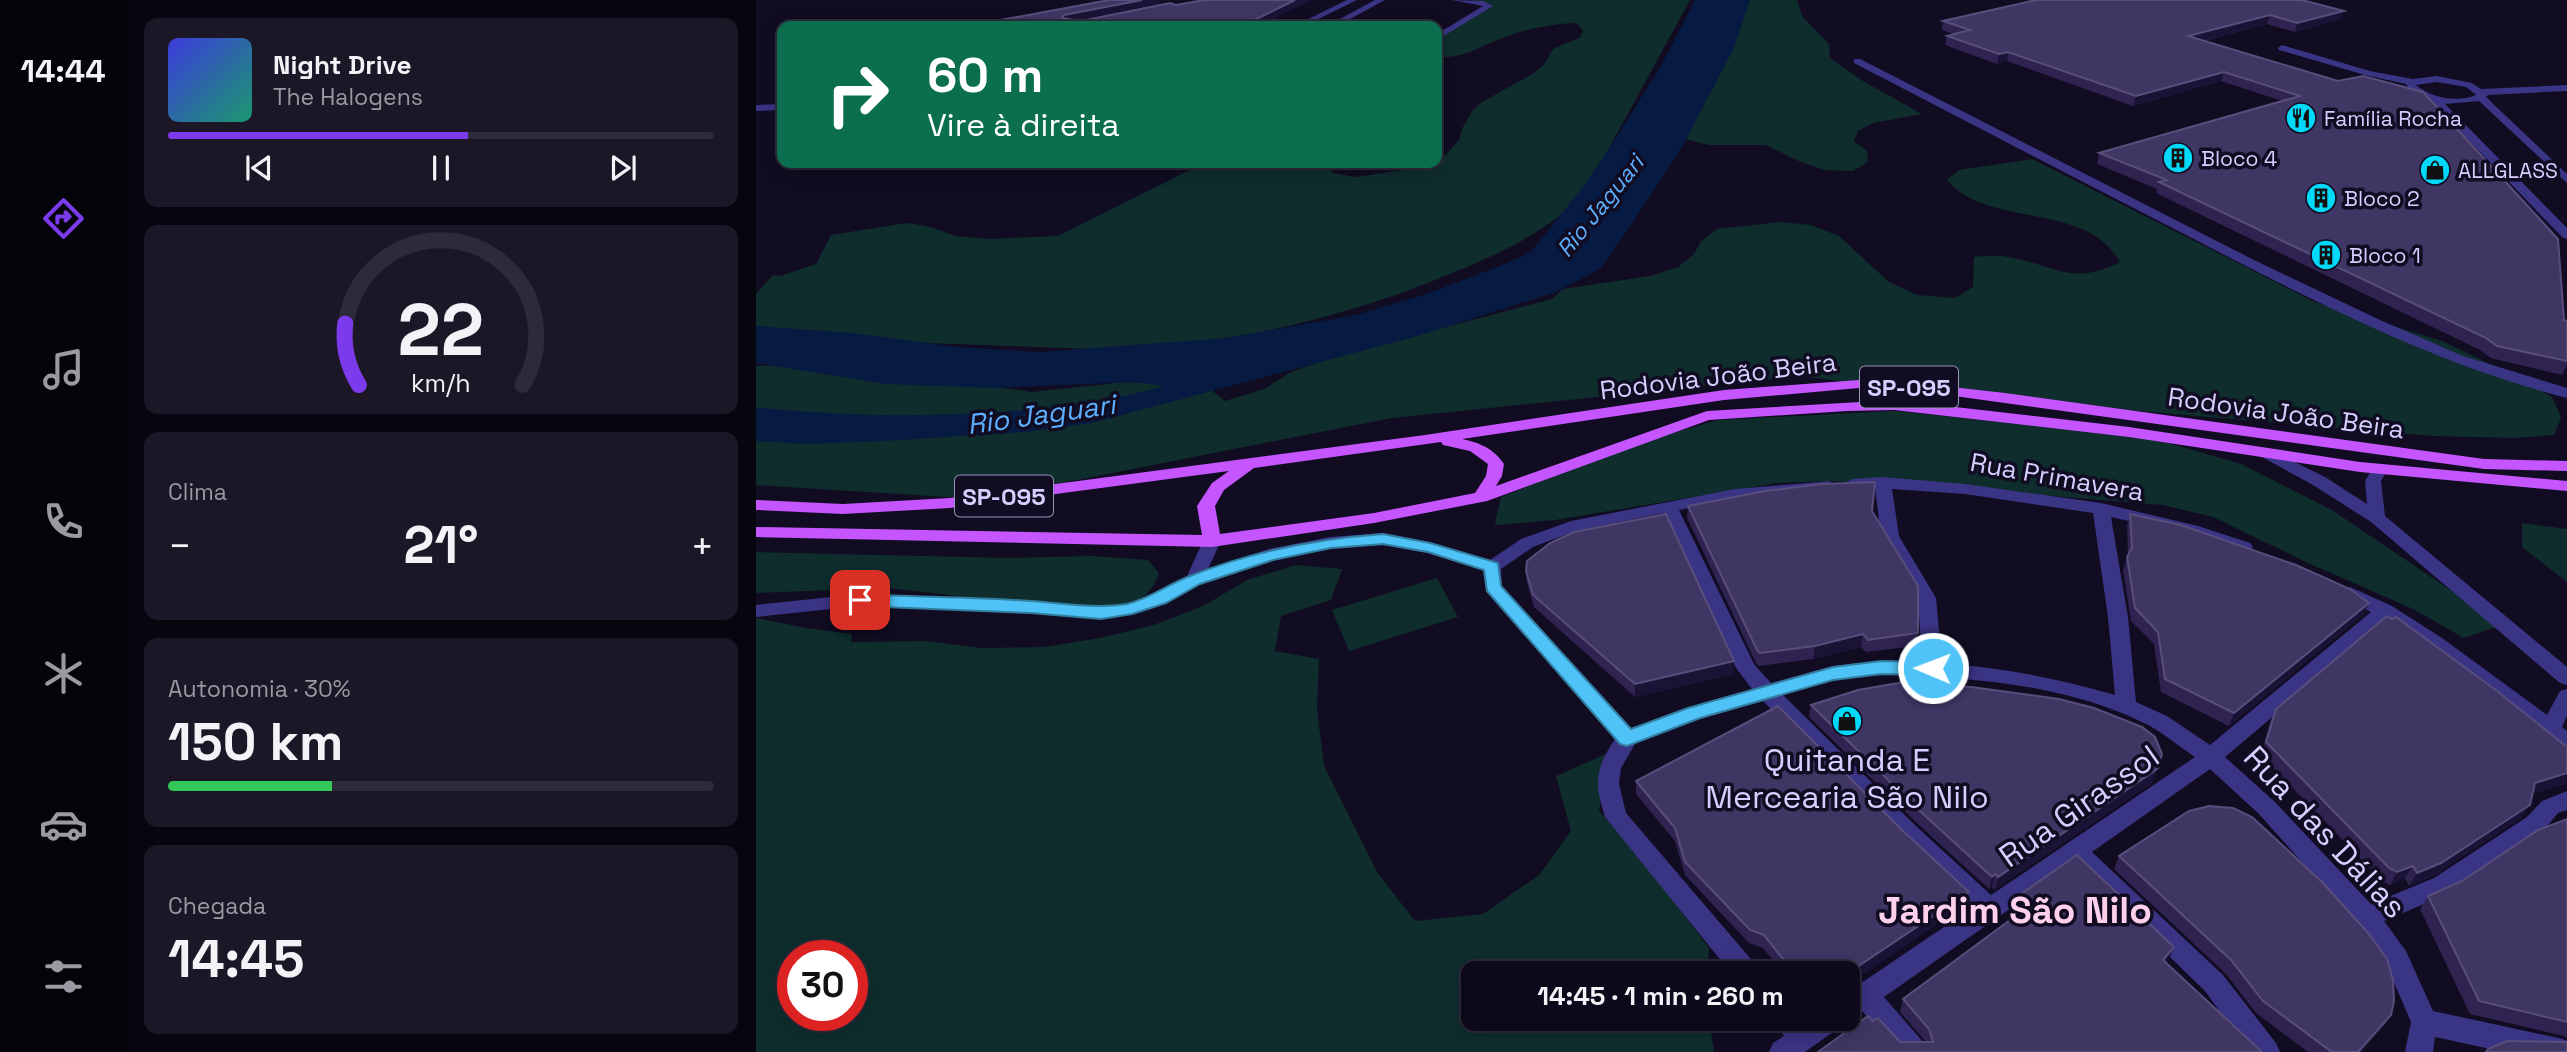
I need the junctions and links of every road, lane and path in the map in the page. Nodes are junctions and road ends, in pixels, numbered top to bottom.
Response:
1 (1353, 0) edge
2 (1381, 0) edge
3 (1456, 0) edge
4 (1309, 21) edge
5 (1341, 21) edge
6 (1442, 34) edge
7 (2281, 48) dead end
8 (1857, 61) dead end
9 (2412, 82) junction
10 (2567, 88) edge
11 (2482, 95) junction
12 (2433, 97) junction
13 (777, 107) edge
14 (756, 108) edge
15 (2567, 180) edge
16 (2567, 234) edge
17 (2567, 393) edge
18 (1425, 440) junction
19 (2266, 453) junction
20 (1250, 462) junction
21 (2567, 466) edge
22 (2380, 469) junction
23 (1883, 482) junction
24 (2567, 486) edge
25 (1481, 496) junction
26 (756, 505) edge
27 (1669, 507) junction
28 (2101, 508) junction
29 (2377, 518) junction
30 (756, 531) edge
31 (1212, 541) junction
32 (2256, 551) edge
33 (1492, 567) junction
34 (1194, 580) junction
35 (2328, 582) edge
36 (756, 611) edge
37 (2385, 611) junction
38 (1933, 668) junction
39 (2567, 678) edge
40 (1767, 692) junction
41 (2567, 696) edge
42 (2126, 706) junction
43 (2550, 729) junction
44 (1627, 738) junction
45 (2567, 743) edge
46 (2211, 757) junction
47 (2567, 800) edge
48 (2076, 852) junction
49 (1990, 909) junction
50 (2367, 917) junction
51 (1737, 961) edge
52 (1860, 999) edge
53 (1860, 1004) edge
54 (2424, 1022) junction
55 (1914, 1052) edge
56 (2266, 1052) edge
57 (2419, 1052) edge
58 (2563, 1052) edge

1 - 4 street
2 - 5 street
3 - 6 street
7 - 9 street
8 - 17 street
9 - 11 street
9 - 12 street
10 - 11 street
11 - 12 street
11 - 15 street
12 - 16 street
13 - 14 street
18 - 20 main road, Rodovia João Beira / SP-095
18 - 21 main road, Rodovia João Beira / SP-095
18 - 25 main road
19 - 22 main road, Rodovia João Beira / SP-095
19 - 25 main road, Rodovia João Beira / SP-095
19 - 29 street
20 - 26 main road, SP-095
20 - 31 main road
22 - 24 main road, Rodovia João Beira / SP-095
22 - 29 street
23 - 27 street, Rua Primavera
23 - 28 street, Rua Primavera
23 - 38 street
25 - 31 main road, Rodovia João Beira / SP-095
27 - 33 street, Rua Primavera
27 - 40 street
28 - 32 street, Rua Primavera
28 - 42 street
29 - 39 street
30 - 31 main road, SP-095
31 - 34 street
33 - 34 street
33 - 44 street
34 - 36 street
35 - 37 street
37 - 43 street
37 - 46 street, Rua Girassol
38 - 40 street, Rua das Dálias
38 - 42 street, Rua das Dálias
40 - 44 street, Rua das Dálias
40 - 49 street
41 - 43 street
42 - 46 street, Rua das Dálias
43 - 45 street
44 - 51 street
46 - 48 street, Rua Girassol
46 - 50 street, Rua das Dálias
47 - 50 street
48 - 49 street, Rua Girassol
48 - 56 street
49 - 52 street, Rua Girassol
50 - 54 street, Rua das Dálias
53 - 55 street
54 - 57 street
54 - 58 street

